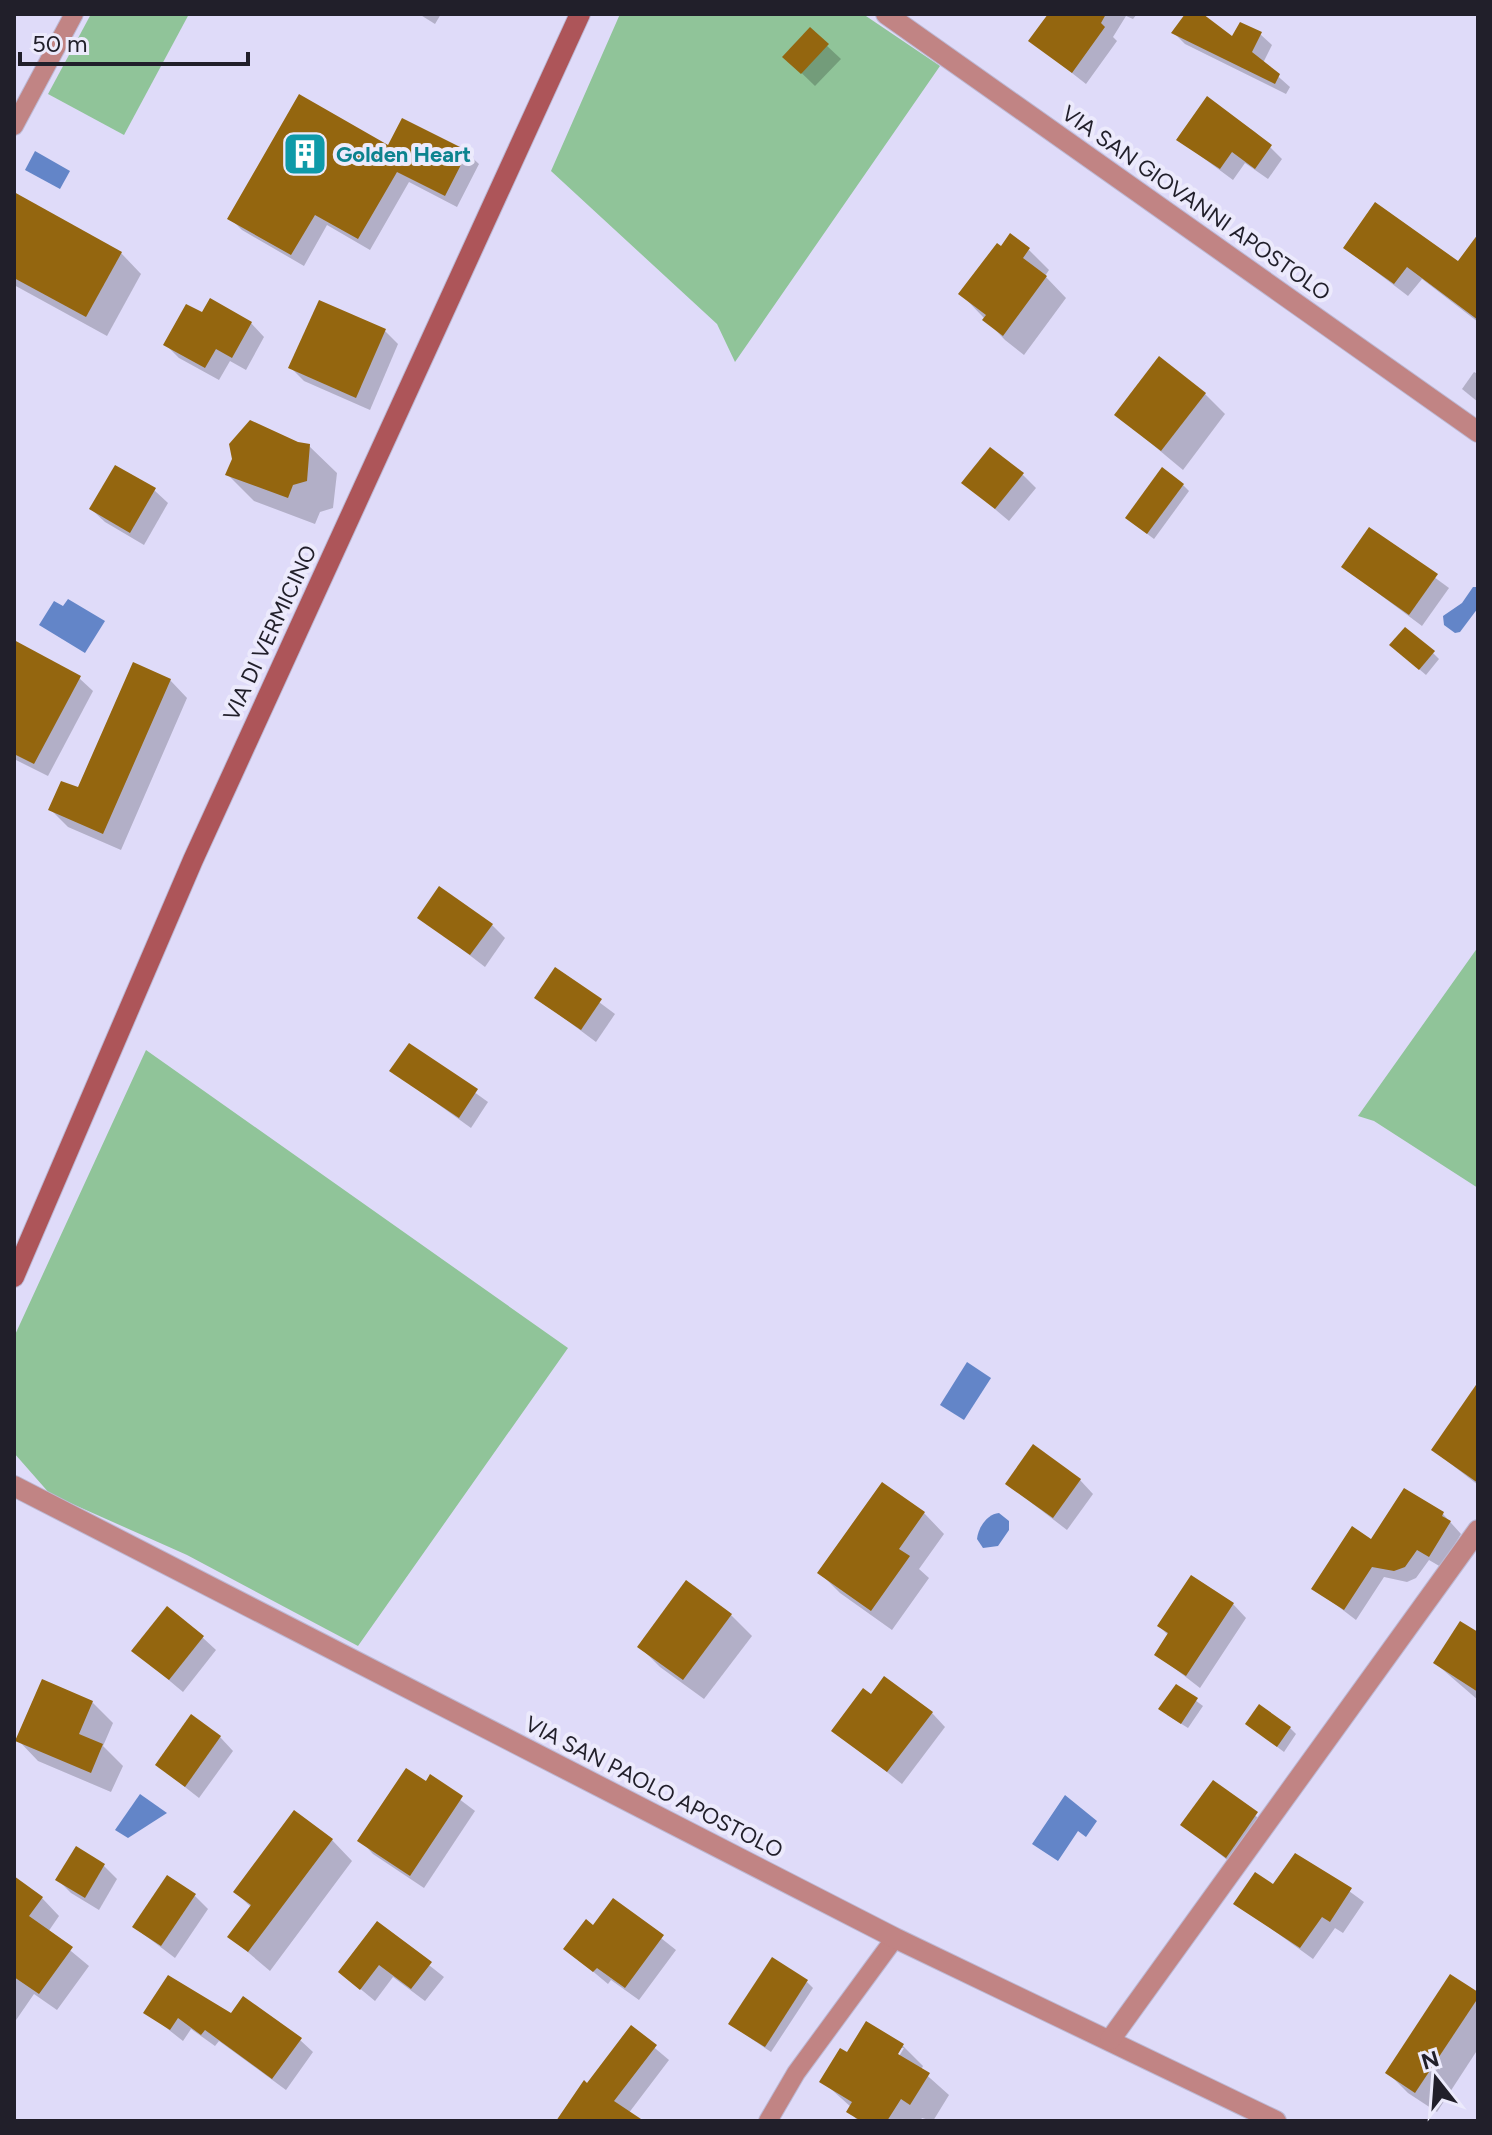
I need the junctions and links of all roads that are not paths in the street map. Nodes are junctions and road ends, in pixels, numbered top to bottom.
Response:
1 (74, 14) edge
2 (580, 14) edge
3 (886, 14) edge
4 (14, 126) edge
5 (1478, 432) edge
6 (14, 1277) edge
7 (14, 1486) edge
8 (1478, 1530) edge
9 (895, 1938) junction
10 (1110, 2040) junction
11 (768, 2121) edge
12 (1276, 2121) edge

1 - 4 lane
2 - 6 main road, VIA DI VERMICINO
3 - 5 street, VIA SAN GIOVANNI APOSTOLO
7 - 9 street, VIA SAN PAOLO APOSTOLO
8 - 10 street
9 - 10 street, VIA SAN PAOLO APOSTOLO
9 - 11 lane
10 - 12 street, VIA SAN PAOLO APOSTOLO

